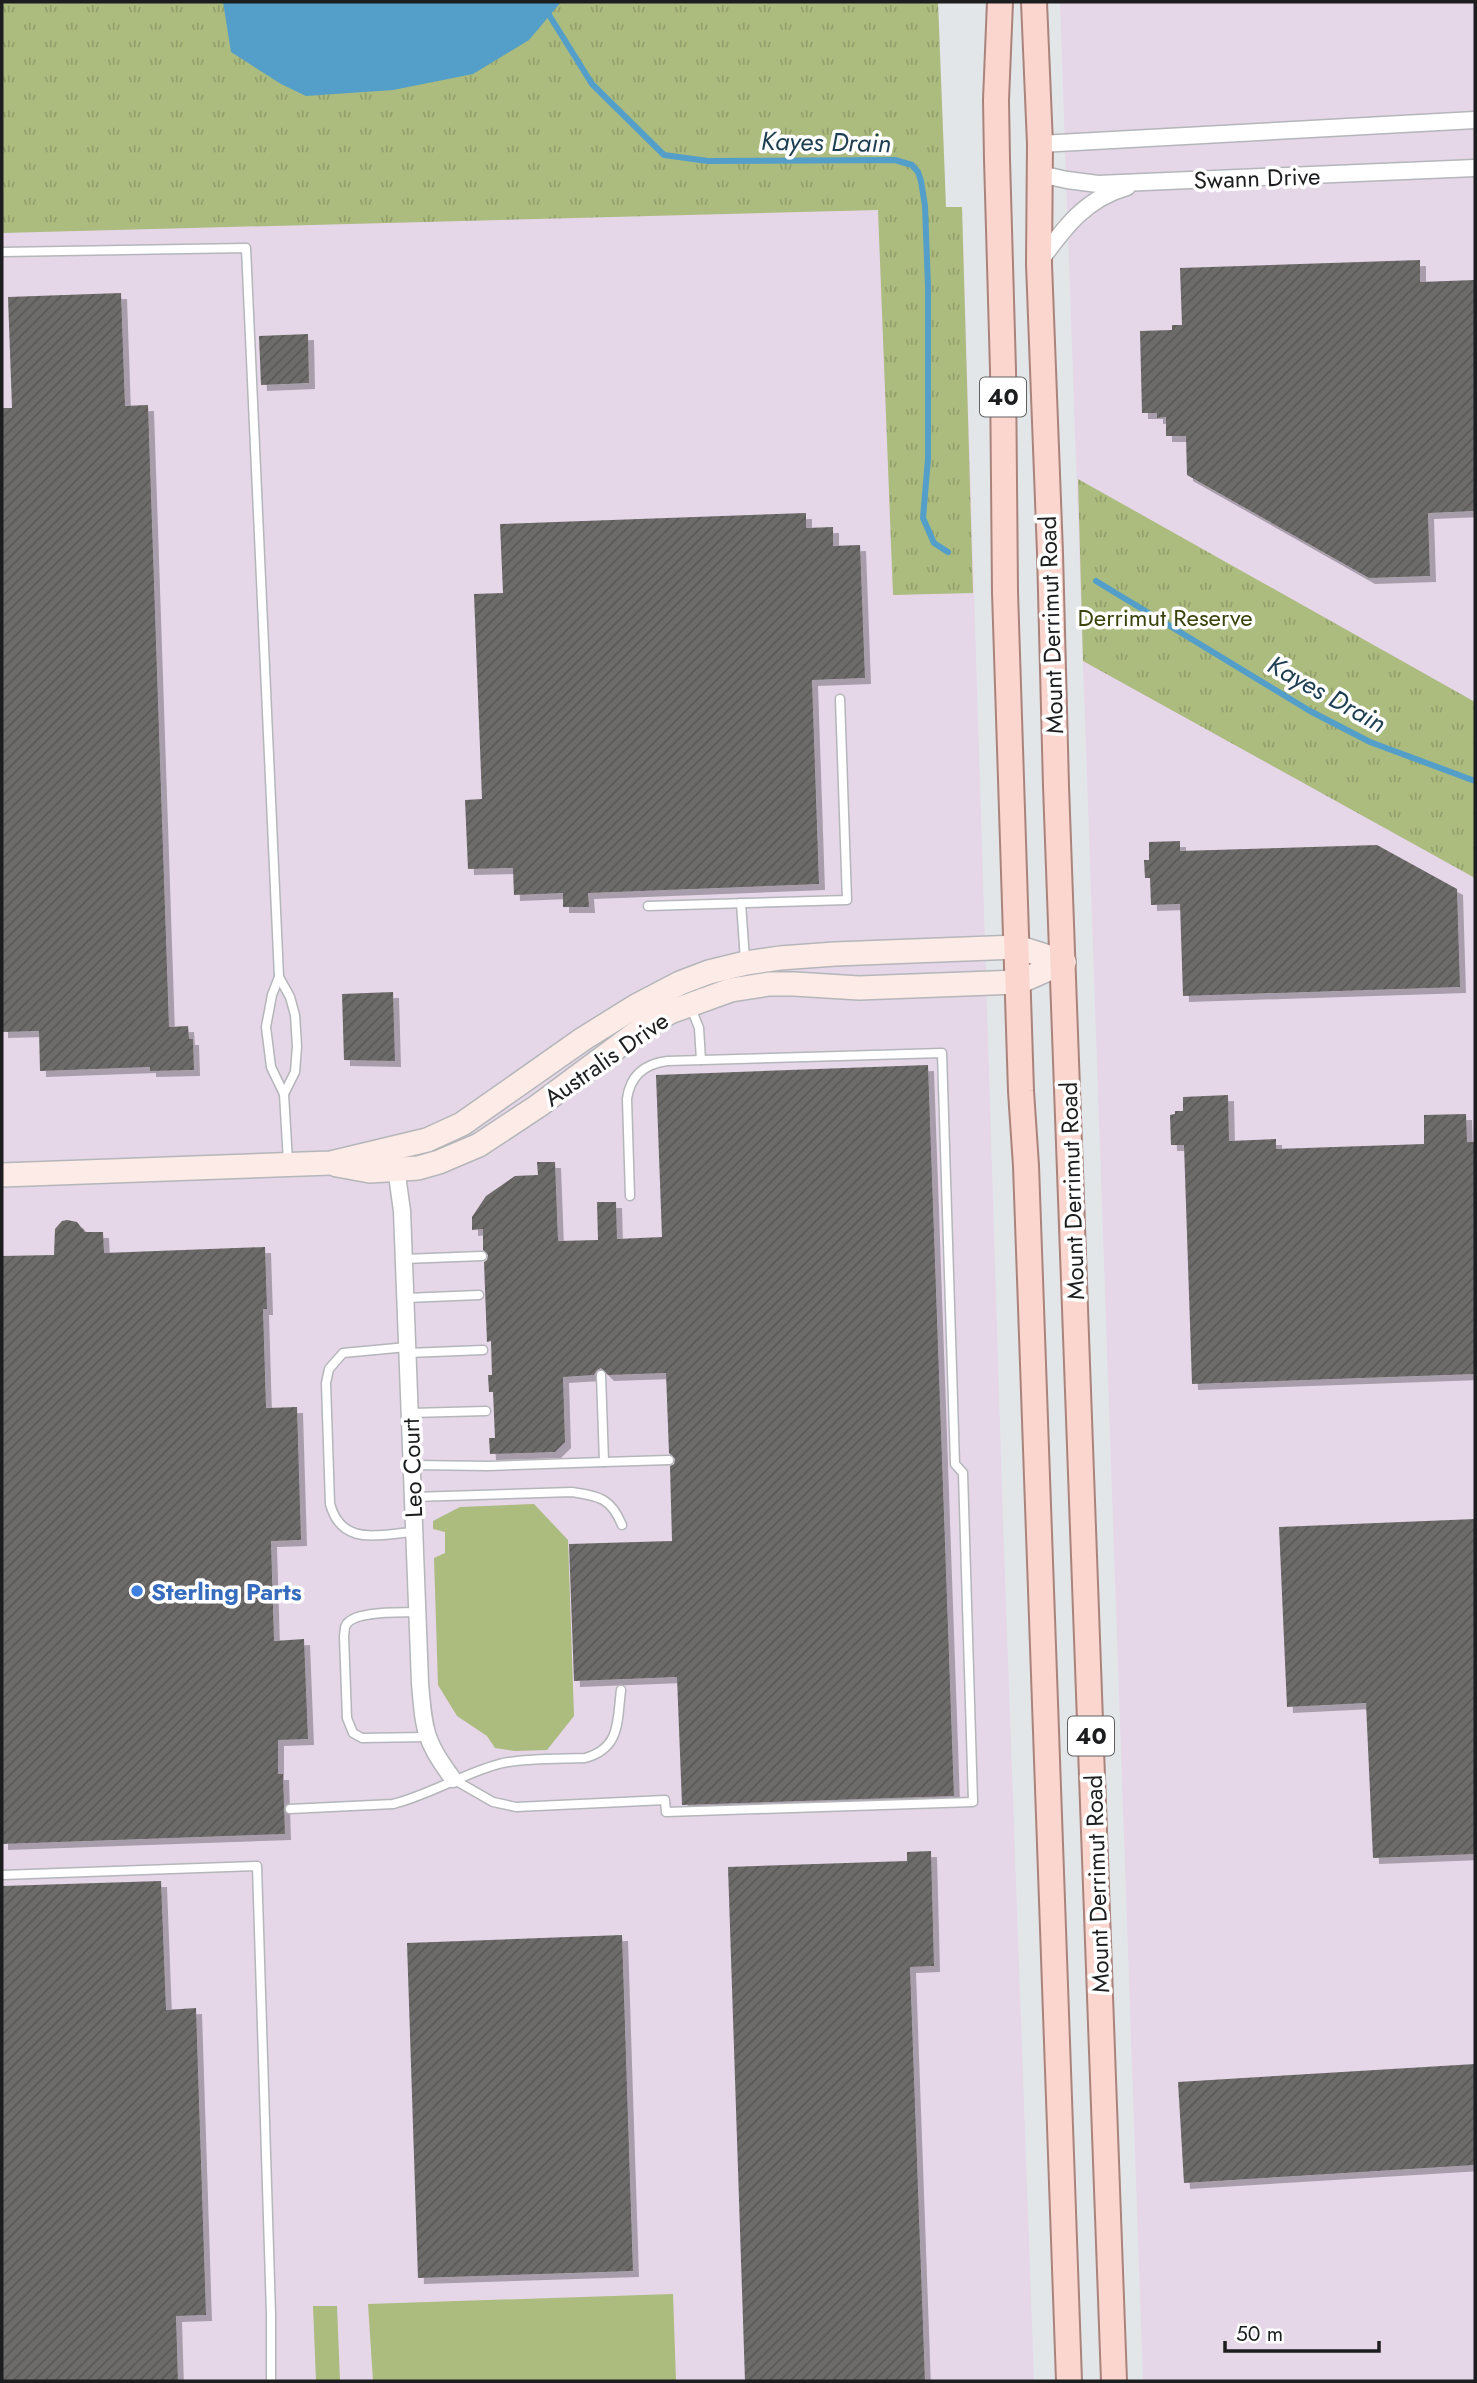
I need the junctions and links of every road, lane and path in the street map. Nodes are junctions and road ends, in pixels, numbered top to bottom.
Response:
1 (1000, 2) edge
2 (1034, 2) edge
3 (1475, 120) edge
4 (1040, 144) junction
5 (997, 159) junction
6 (1475, 168) edge
7 (1040, 174) junction
8 (1147, 183) junction
9 (2, 252) edge
10 (1039, 264) junction
11 (840, 699) dead end
12 (741, 903) junction
13 (648, 906) dead end
14 (1017, 947) junction
15 (1064, 962) junction
16 (746, 963) junction
17 (279, 977) junction
18 (1018, 982) junction
19 (680, 983) junction
20 (750, 987) junction
21 (690, 1005) junction
22 (701, 1060) junction
23 (284, 1094) junction
24 (395, 1159) junction
25 (288, 1165) junction
26 (2, 1175) edge
27 (630, 1196) dead end
28 (482, 1256) dead end
29 (404, 1259) junction
30 (480, 1295) dead end
31 (406, 1298) junction
32 (408, 1350) junction
33 (483, 1350) dead end
34 (601, 1375) dead end
35 (486, 1411) dead end
36 (411, 1413) junction
37 (669, 1460) dead end
38 (604, 1462) junction
39 (412, 1465) junction
40 (413, 1497) junction
41 (622, 1525) dead end
42 (415, 1532) junction
43 (417, 1612) junction
44 (621, 1690) dead end
45 (428, 1737) junction
46 (453, 1779) junction
47 (290, 1809) dead end
48 (2, 1875) edge
49 (271, 2381) edge
50 (1069, 2381) edge
51 (1114, 2381) edge

1 - 5 main road, Mount Derrimut Road / 40
2 - 4 main road, Mount Derrimut Road / 40
3 - 4 street, Swann Drive
4 - 5 main road
4 - 7 main road, Mount Derrimut Road / 40
5 - 7 main road
5 - 14 main road, Mount Derrimut Road / 40
6 - 8 street, Swann Drive
7 - 8 street, Swann Drive
7 - 10 main road, Mount Derrimut Road / 40
8 - 10 street
9 - 17 lane
10 - 15 main road, Mount Derrimut Road / 40
11 - 12 lane
12 - 13 lane
12 - 16 lane
14 - 15 street, Australis Drive
14 - 16 street, Australis Drive
14 - 18 main road, Mount Derrimut Road / 40
15 - 18 street
15 - 51 main road, Mount Derrimut Road / 40
16 - 19 street, Australis Drive
16 - 20 lane
17 - 23 lane
17 - 23 lane
18 - 20 street, Australis Drive
18 - 50 main road, Mount Derrimut Road / 40
19 - 21 lane
19 - 24 street, Australis Drive
20 - 21 street, Australis Drive
21 - 22 lane
21 - 24 street, Australis Drive
22 - 27 lane
22 - 46 lane
23 - 25 lane
24 - 25 street, Australis Drive
24 - 29 street, Leo Court
25 - 26 street, Australis Drive
28 - 29 lane
29 - 31 street, Leo Court
30 - 31 lane
31 - 32 street, Leo Court
32 - 33 lane
32 - 36 street, Leo Court
32 - 42 lane
34 - 38 lane
35 - 36 lane
36 - 39 street, Leo Court
37 - 38 lane
38 - 39 lane
39 - 40 street, Leo Court
40 - 41 lane
40 - 42 street, Leo Court
42 - 43 street, Leo Court
43 - 45 street, Leo Court
43 - 45 lane
44 - 46 lane
45 - 46 street, Leo Court
46 - 47 lane
48 - 49 lane

